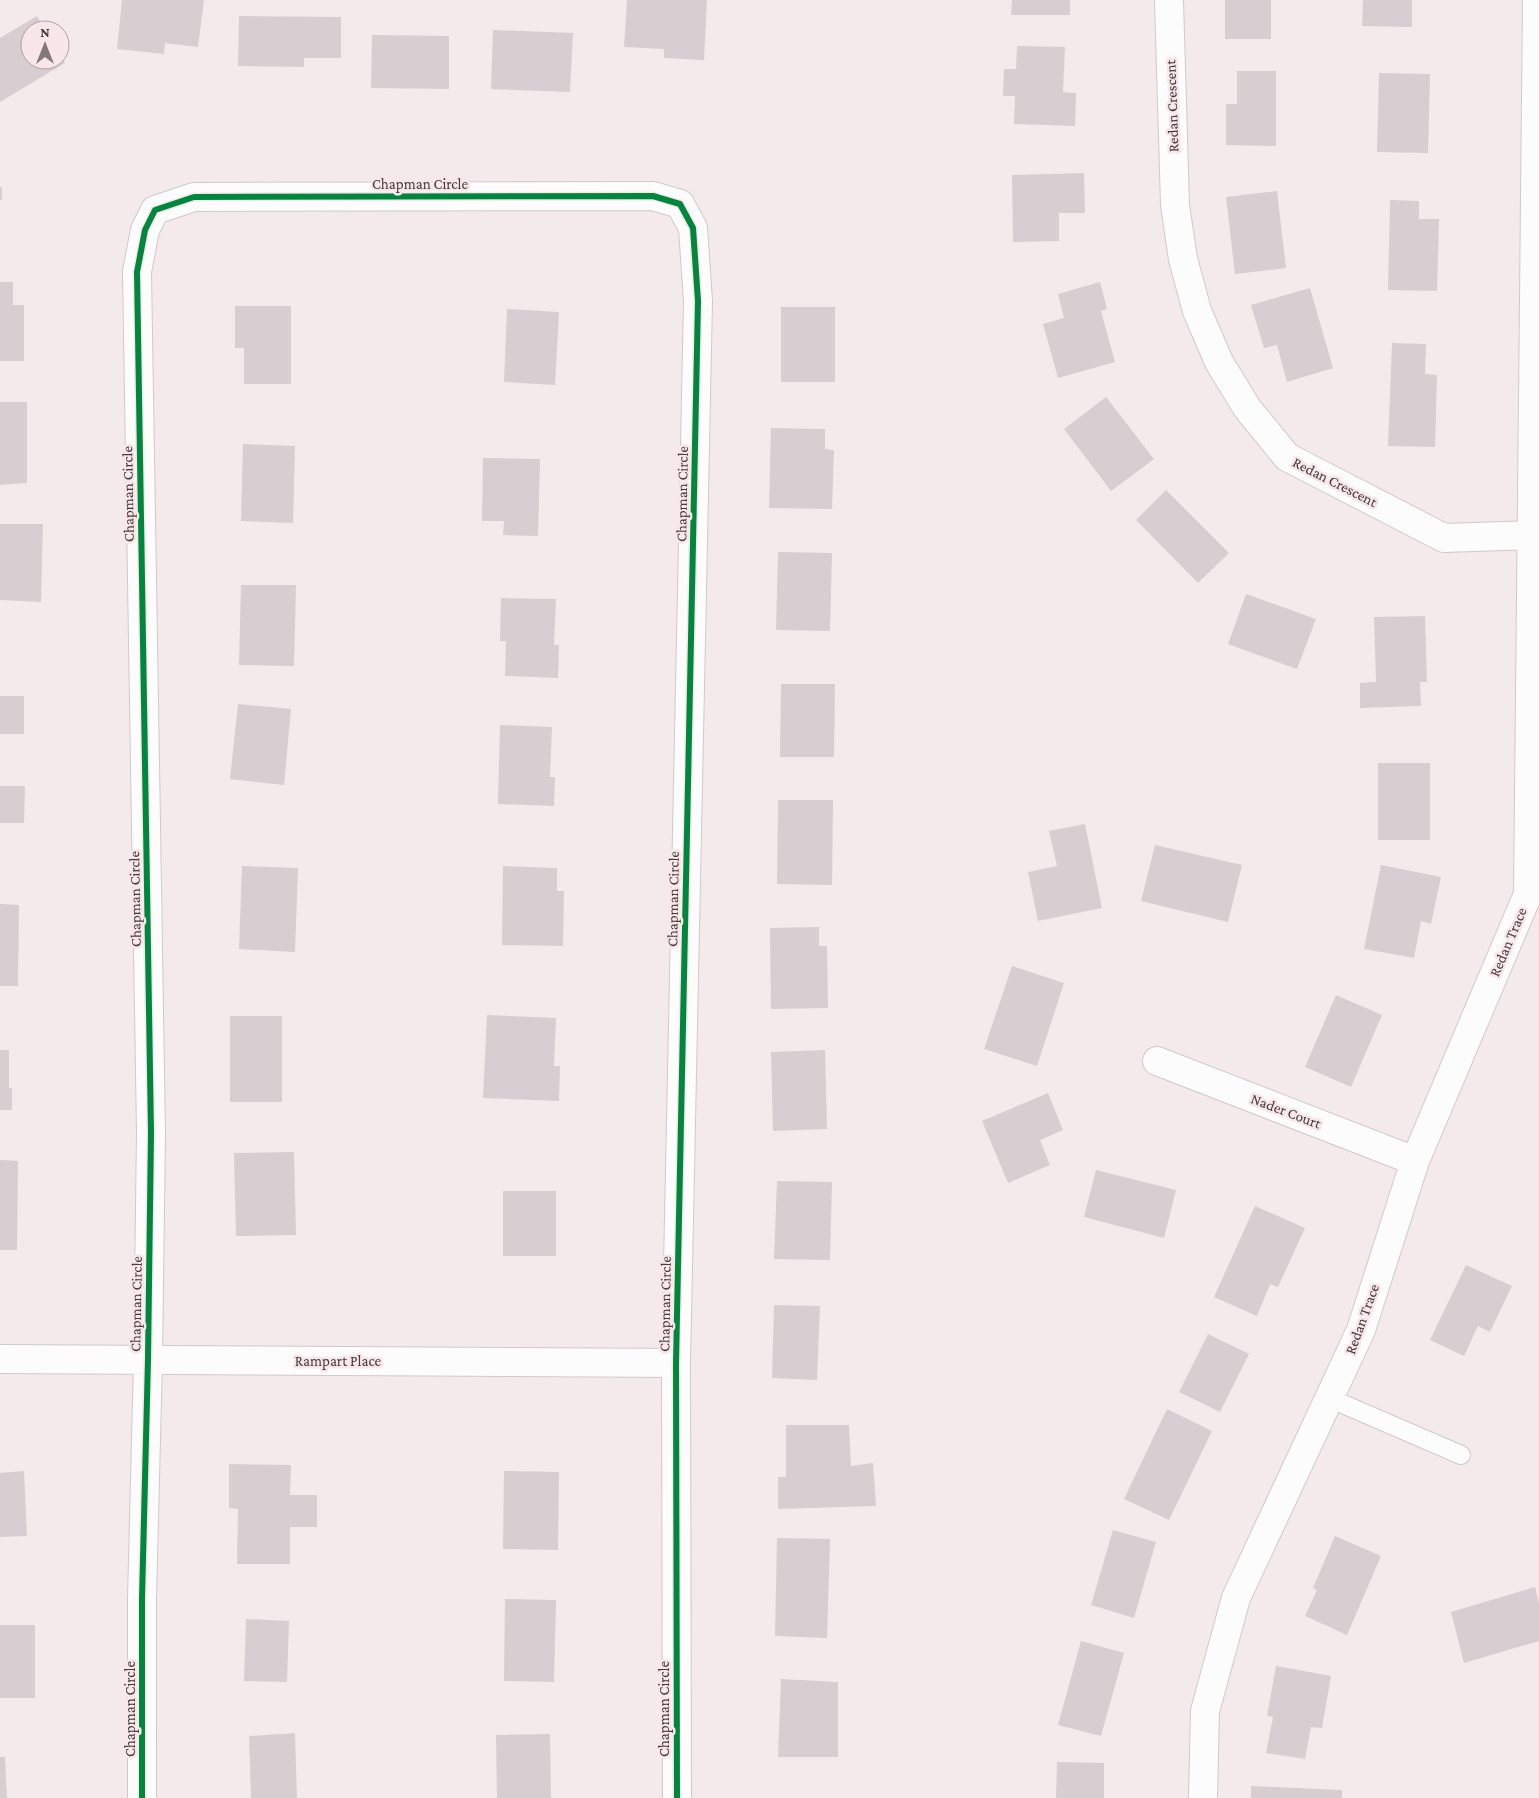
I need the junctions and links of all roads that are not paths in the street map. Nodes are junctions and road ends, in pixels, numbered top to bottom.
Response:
1 (1169, 0) edge
2 (1537, 0) edge
3 (1533, 535) junction
4 (1158, 1061) dead end
5 (1415, 1161) junction
6 (0, 1359) edge
7 (148, 1359) junction
8 (676, 1363) junction
9 (1329, 1398) junction
10 (1461, 1455) dead end
11 (142, 1798) edge
12 (677, 1798) edge
13 (1203, 1798) edge

1 - 3 street, Redan Crescent
2 - 3 street, Redan Trace
3 - 5 street, Redan Trace
4 - 5 street, Nader Court
5 - 9 street, Redan Trace
6 - 7 street, Rampart Place
7 - 8 street, Rampart Place
7 - 8 street, Chapman Circle
7 - 11 street, Chapman Circle
8 - 12 street, Chapman Circle
9 - 10 lane
9 - 13 street, Redan Trace

